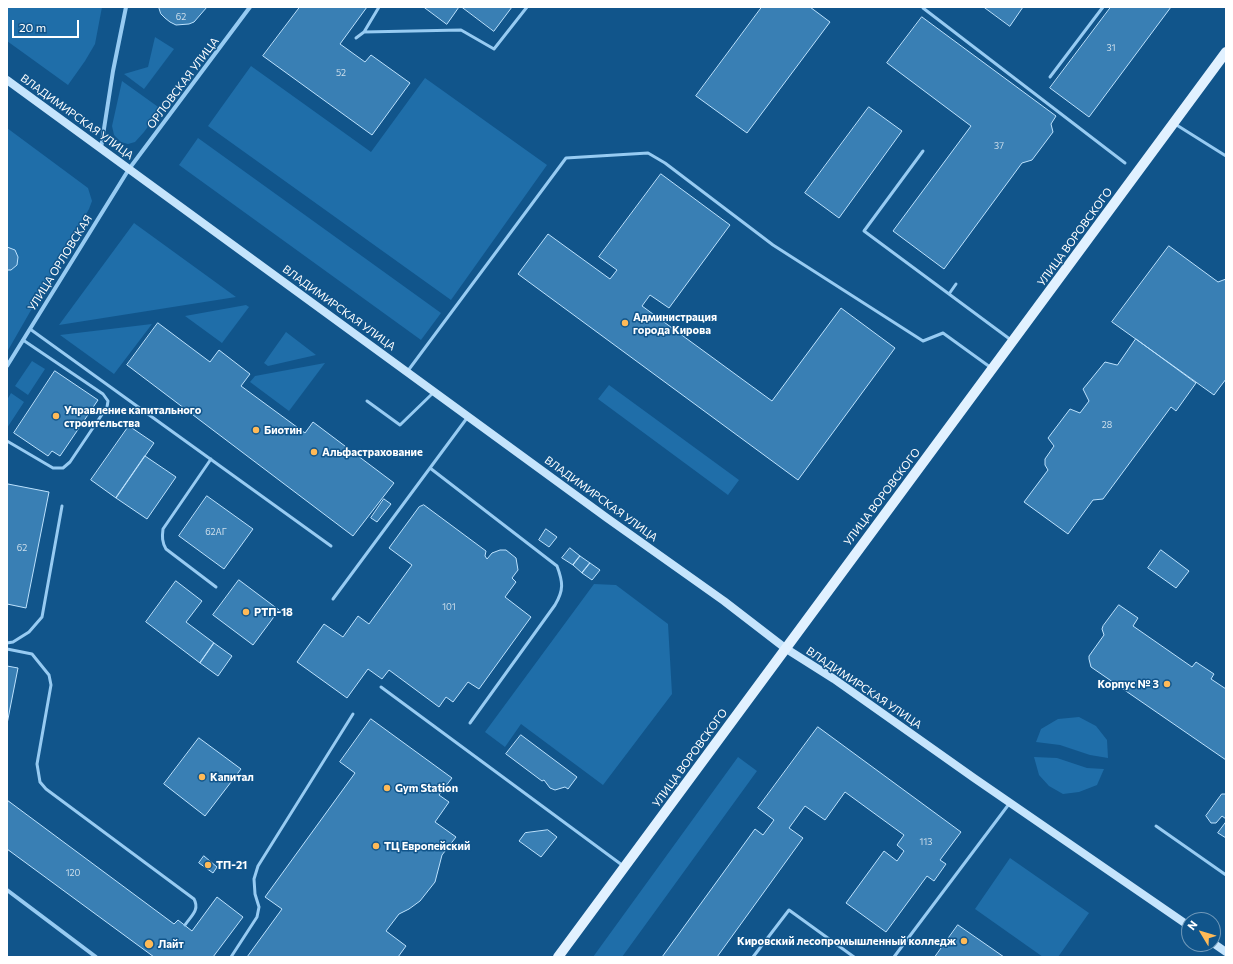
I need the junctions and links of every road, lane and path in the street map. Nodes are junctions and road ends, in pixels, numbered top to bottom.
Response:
1 (126, 7) edge
2 (250, 7) edge
3 (379, 7) edge
4 (527, 7) edge
5 (1103, 7) edge
6 (923, 8) edge
7 (364, 32) junction
8 (356, 38) dead end
9 (1226, 52) edge
10 (1050, 77) dead end
11 (7, 80) edge
12 (1173, 123) junction
13 (101, 148) junction
14 (924, 151) dead end
15 (1226, 156) edge
16 (1125, 163) dead end
17 (129, 169) junction
18 (956, 284) dead end
19 (949, 294) junction
20 (30, 329) junction
21 (23, 340) junction
22 (1012, 341) junction
23 (7, 366) edge
24 (992, 368) junction
25 (407, 372) junction
26 (435, 392) junction
27 (367, 401) dead end
28 (468, 416) junction
29 (7, 441) edge
30 (211, 460) junction
31 (430, 468) junction
32 (62, 506) dead end
33 (331, 546) dead end
34 (216, 587) dead end
35 (332, 599) dead end
36 (7, 643) edge
37 (786, 648) junction
38 (7, 649) edge
39 (381, 687) dead end
40 (353, 714) dead end
41 (470, 723) dead end
42 (1010, 802) junction
43 (1156, 826) dead end
44 (624, 867) junction
45 (1226, 875) edge
46 (7, 890) edge
47 (1181, 920) edge
48 (185, 925) dead end
49 (96, 957) edge
50 (231, 957) edge
51 (558, 957) edge
52 (753, 957) edge
53 (854, 957) edge
54 (894, 957) edge

1 - 13 street
2 - 17 street, ОРЛОВСКАЯ УЛИЦА
3 - 7 lane
4 - 7 lane
5 - 10 lane
6 - 16 lane
7 - 8 lane
9 - 12 main road, УЛИЦА ВОРОВСКОГО
11 - 13 main road, ВЛАДИМИРСКАЯ УЛИЦА
12 - 15 lane
12 - 22 main road, УЛИЦА ВОРОВСКОГО
13 - 17 main road, ВЛАДИМИРСКАЯ УЛИЦА
14 - 19 lane
17 - 20 street, УЛИЦА ОРЛОВСКАЯ
17 - 25 main road, ВЛАДИМИРСКАЯ УЛИЦА
18 - 19 lane
19 - 22 lane
20 - 21 street, УЛИЦА ОРЛОВСКАЯ
20 - 30 lane
21 - 23 street, УЛИЦА ОРЛОВСКАЯ
21 - 29 lane
22 - 24 main road, УЛИЦА ВОРОВСКОГО
24 - 25 lane
24 - 37 main road, УЛИЦА ВОРОВСКОГО
25 - 26 main road, ВЛАДИМИРСКАЯ УЛИЦА
26 - 27 lane
26 - 28 main road, ВЛАДИМИРСКАЯ УЛИЦА
28 - 31 lane
28 - 37 main road, ВЛАДИМИРСКАЯ УЛИЦА
30 - 33 lane
30 - 34 lane
31 - 35 lane
31 - 41 lane
32 - 36 lane
37 - 42 main road, ВЛАДИМИРСКАЯ УЛИЦА
37 - 44 main road, УЛИЦА ВОРОВСКОГО
38 - 48 lane
39 - 44 lane
40 - 50 lane
42 - 47 main road, ВЛАДИМИРСКАЯ УЛИЦА
42 - 54 lane
43 - 45 lane
44 - 51 main road, УЛИЦА ВОРОВСКОГО
46 - 49 street
52 - 53 lane

